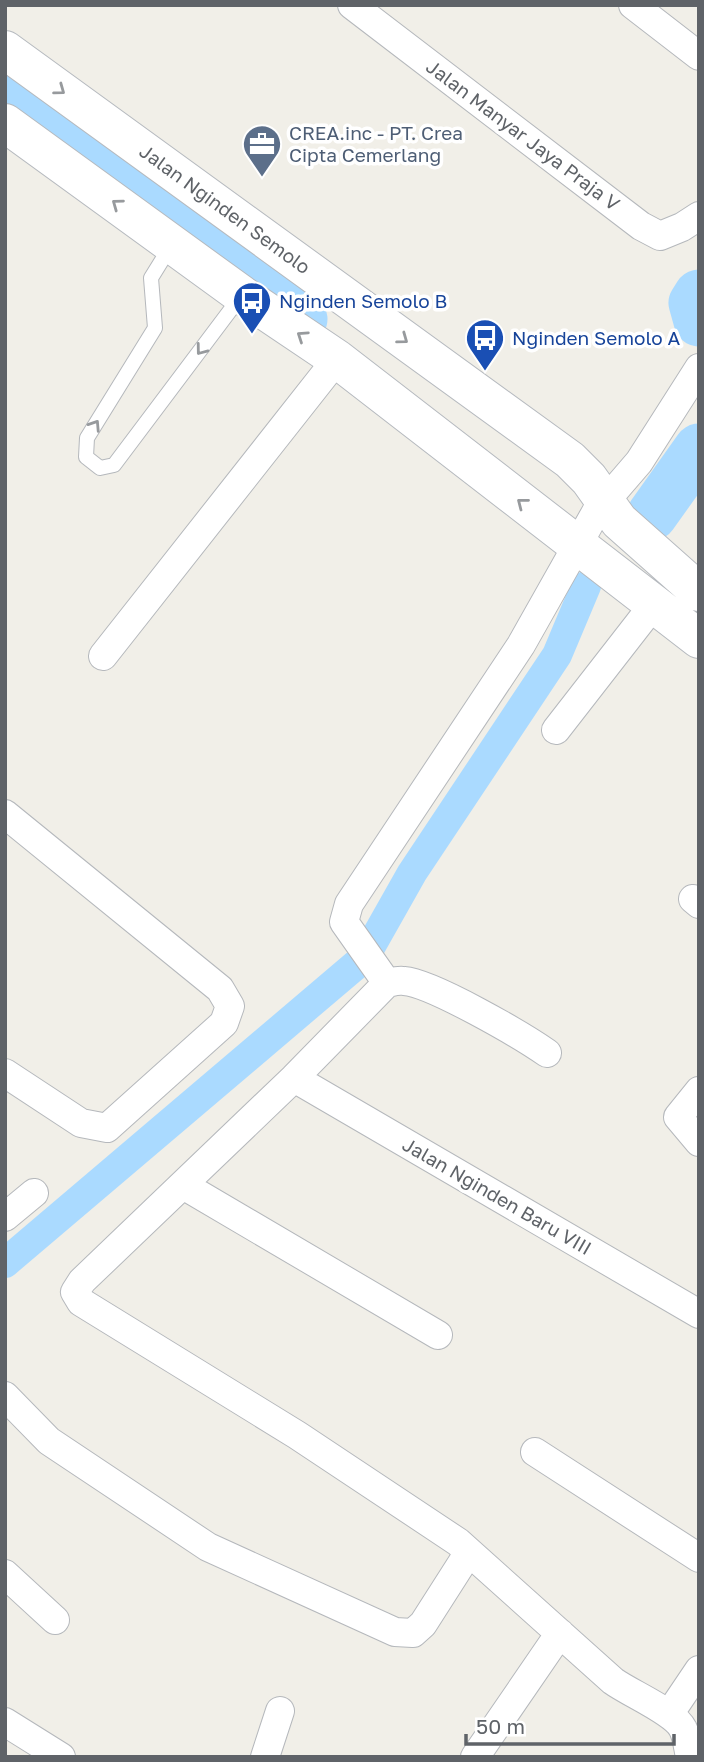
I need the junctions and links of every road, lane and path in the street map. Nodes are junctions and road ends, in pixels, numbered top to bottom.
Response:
1 (352, 5) edge
2 (633, 5) edge
3 (5, 50) edge
4 (699, 55) edge
5 (5, 123) edge
6 (699, 216) edge
7 (172, 244) junction
8 (242, 295) junction
9 (337, 359) junction
10 (699, 368) edge
11 (603, 530) junction
12 (699, 592) edge
13 (640, 593) junction
14 (699, 639) edge
15 (103, 656) dead end
16 (556, 730) dead end
17 (5, 814) edge
18 (379, 972) junction
19 (547, 1053) dead end
20 (5, 1073) edge
21 (295, 1078) junction
22 (699, 1091) edge
23 (699, 1142) edge
24 (183, 1185) junction
25 (34, 1193) dead end
26 (5, 1217) edge
27 (699, 1314) edge
28 (438, 1335) dead end
29 (5, 1396) edge
30 (535, 1452) dead end
31 (469, 1552) junction
32 (699, 1558) edge
33 (5, 1574) edge
34 (55, 1620) dead end
35 (560, 1633) junction
36 (699, 1670) edge
37 (280, 1710) dead end
38 (670, 1713) junction
39 (5, 1722) edge
40 (61, 1757) edge
41 (265, 1757) edge
42 (475, 1757) edge
43 (690, 1757) edge

1 - 6 street, Jalan Manyar Jaya Praja V
2 - 4 street
3 -> 11 main road, Jalan Nginden Semolo
7 -> 5 main road
7 - 8 main road
8 -> 7 lane
9 -> 8 main road
11 -> 9 main road
9 - 15 street
10 - 11 street
11 - 12 main road
11 - 13 main road
11 - 18 street
13 - 14 main road
13 - 16 street
17 - 20 street
18 - 19 street
18 - 21 street
21 - 24 street
21 - 27 street, Jalan Nginden Baru VIII
22 - 23 street
24 - 28 street
24 - 31 street
25 - 26 street
29 - 31 street
30 - 32 street
31 - 35 street
33 - 34 street
35 - 38 street
35 - 42 street
36 - 38 street
37 - 41 street
38 - 43 street
39 - 40 street

